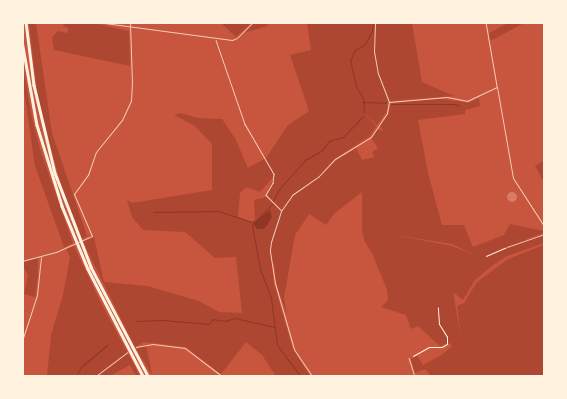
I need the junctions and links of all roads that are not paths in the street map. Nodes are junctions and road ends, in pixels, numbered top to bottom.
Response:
1 (26, 22) edge
2 (98, 22) edge
3 (130, 22) edge
4 (253, 22) edge
5 (375, 22) edge
6 (486, 22) edge
7 (130, 28) junction
8 (216, 38) junction
9 (22, 41) edge
10 (497, 87) junction
11 (389, 102) junction
12 (281, 211) junction
13 (544, 226) edge
14 (544, 234) edge
15 (507, 247) road end
16 (41, 256) junction
17 (22, 260) edge
18 (22, 341) edge
19 (136, 348) dead end
20 (126, 352) dead end
21 (409, 358) road end
22 (96, 376) edge
23 (143, 376) edge
24 (148, 376) edge
25 (222, 376) edge
26 (312, 376) edge
27 (415, 376) edge

1 - 24 highway
2 - 7 street
3 - 7 street
4 - 8 street
5 - 11 street
6 - 10 lane
7 - 8 street
7 - 16 street
8 - 12 lane
9 - 23 highway
10 - 11 street
10 - 13 street
11 - 12 street
12 - 26 street
14 - 15 lane
16 - 17 street
16 - 18 street
19 - 25 lane
20 - 22 lane
21 - 27 lane

